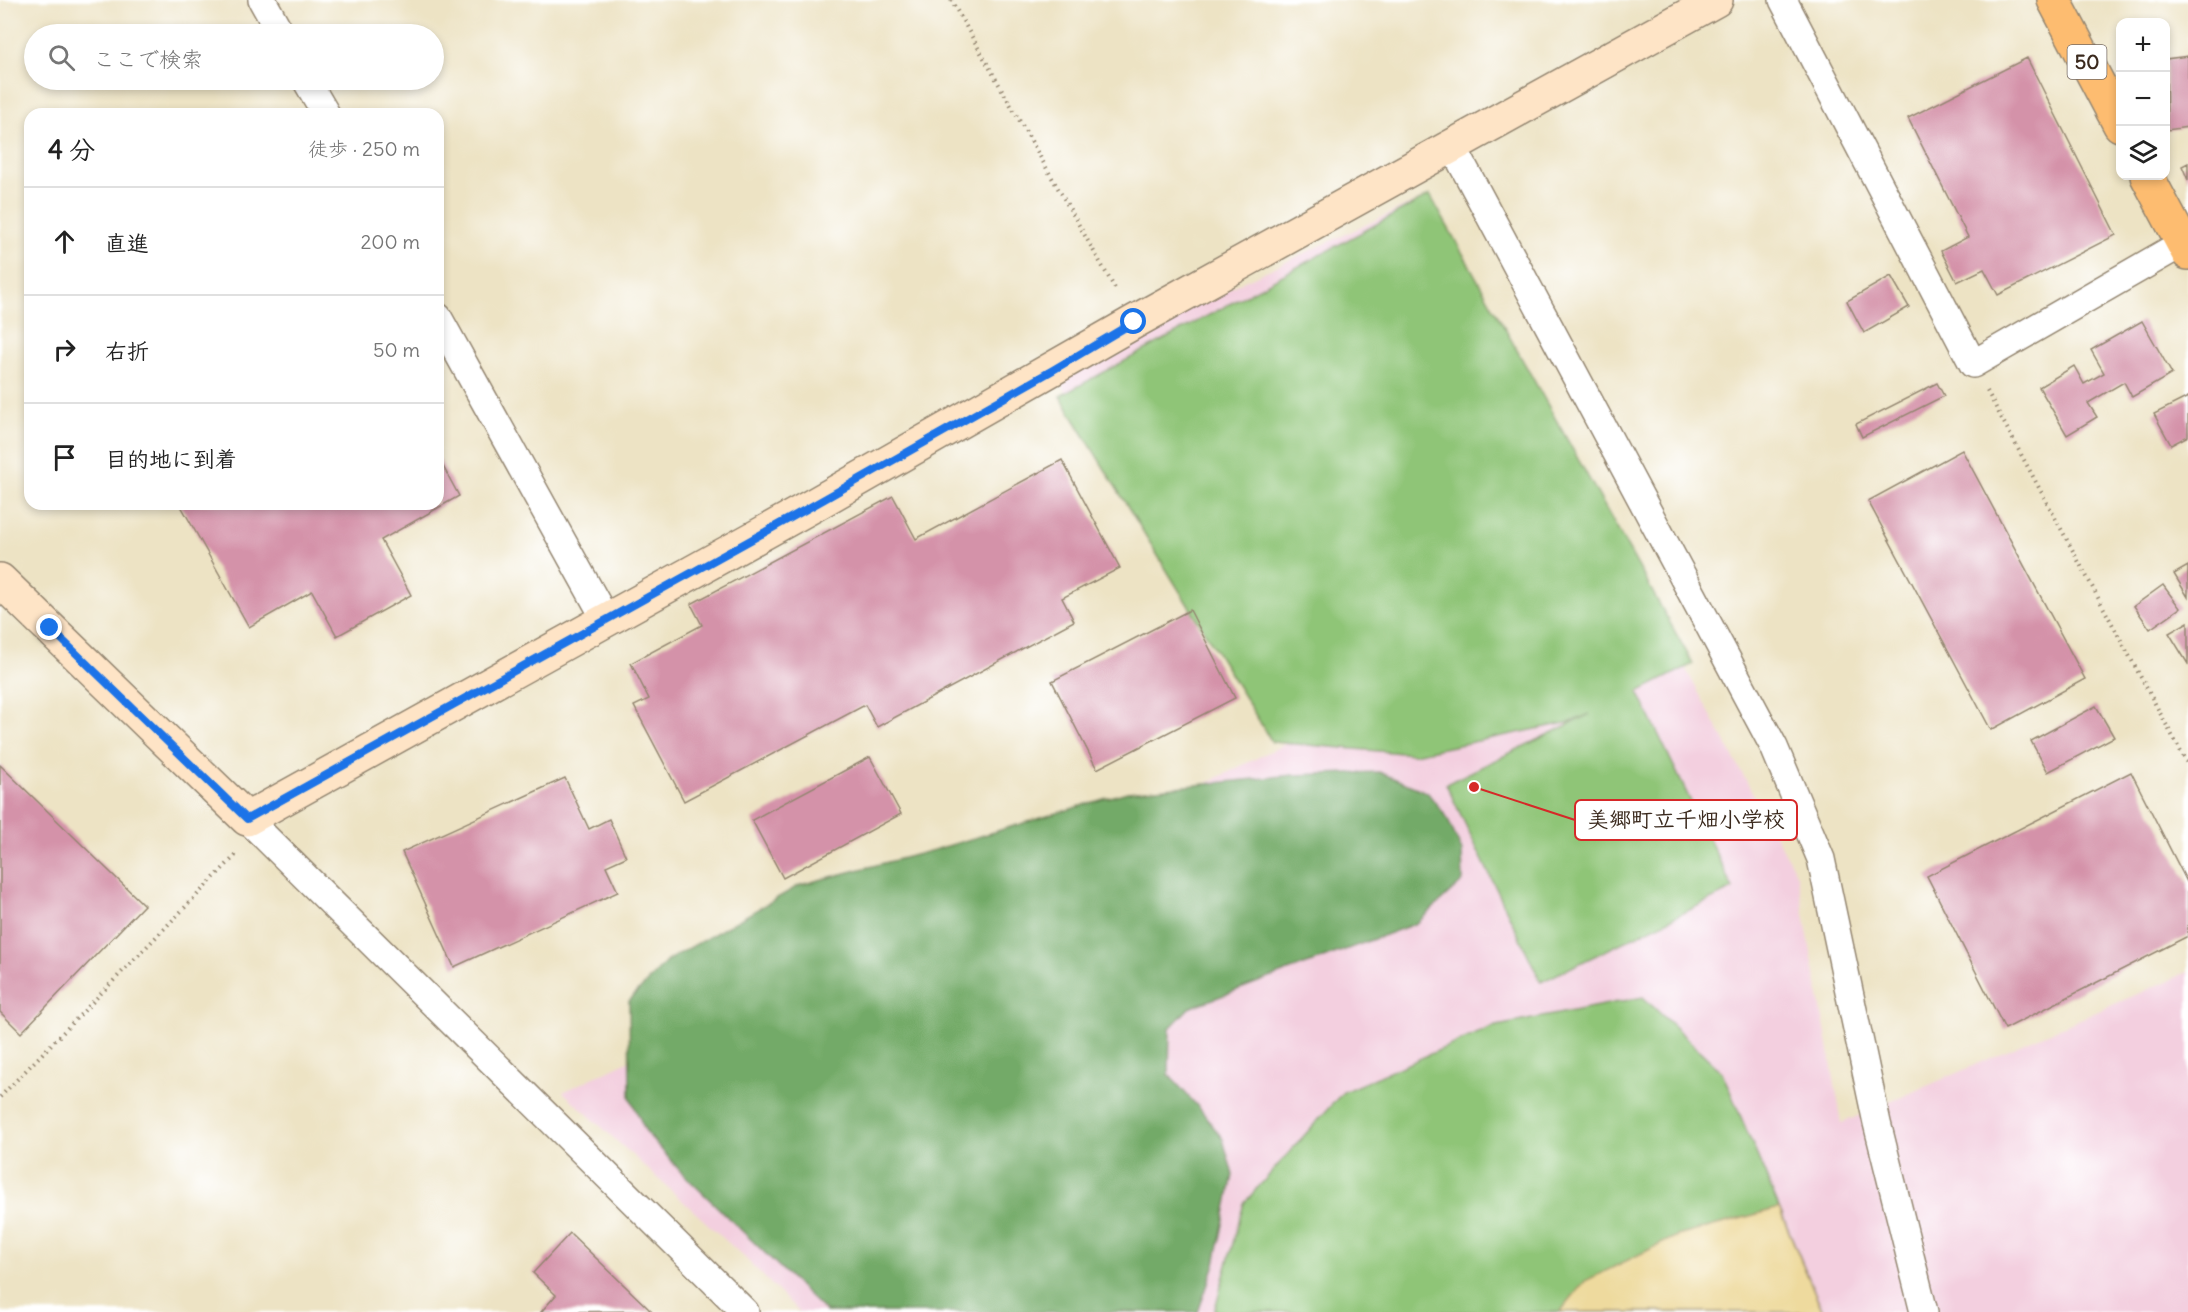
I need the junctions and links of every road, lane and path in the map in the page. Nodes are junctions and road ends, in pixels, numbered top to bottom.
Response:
1 (262, 0) edge
2 (951, 0) edge
3 (1716, 0) edge
4 (1783, 0) edge
5 (2055, 0) edge
6 (275, 24) edge
7 (312, 90) edge
8 (322, 108) edge
9 (2116, 116) edge
10 (1453, 147) junction
11 (2149, 180) edge
12 (2185, 248) edge
13 (1134, 322) junction
14 (444, 328) edge
15 (1973, 364) junction
16 (0, 580) edge
17 (606, 620) junction
18 (2188, 765) edge
19 (253, 825) junction
20 (0, 1097) edge
21 (745, 1312) edge
22 (1924, 1312) edge

1 - 6 street
2 - 13 path
3 - 10 street
4 - 15 street
5 - 9 main road, 50
7 - 8 street
10 - 13 street
10 - 22 street
11 - 12 main road
12 - 15 street
13 - 17 street
14 - 17 street
15 - 18 path
16 - 19 street
17 - 19 street
19 - 20 path
19 - 21 street

